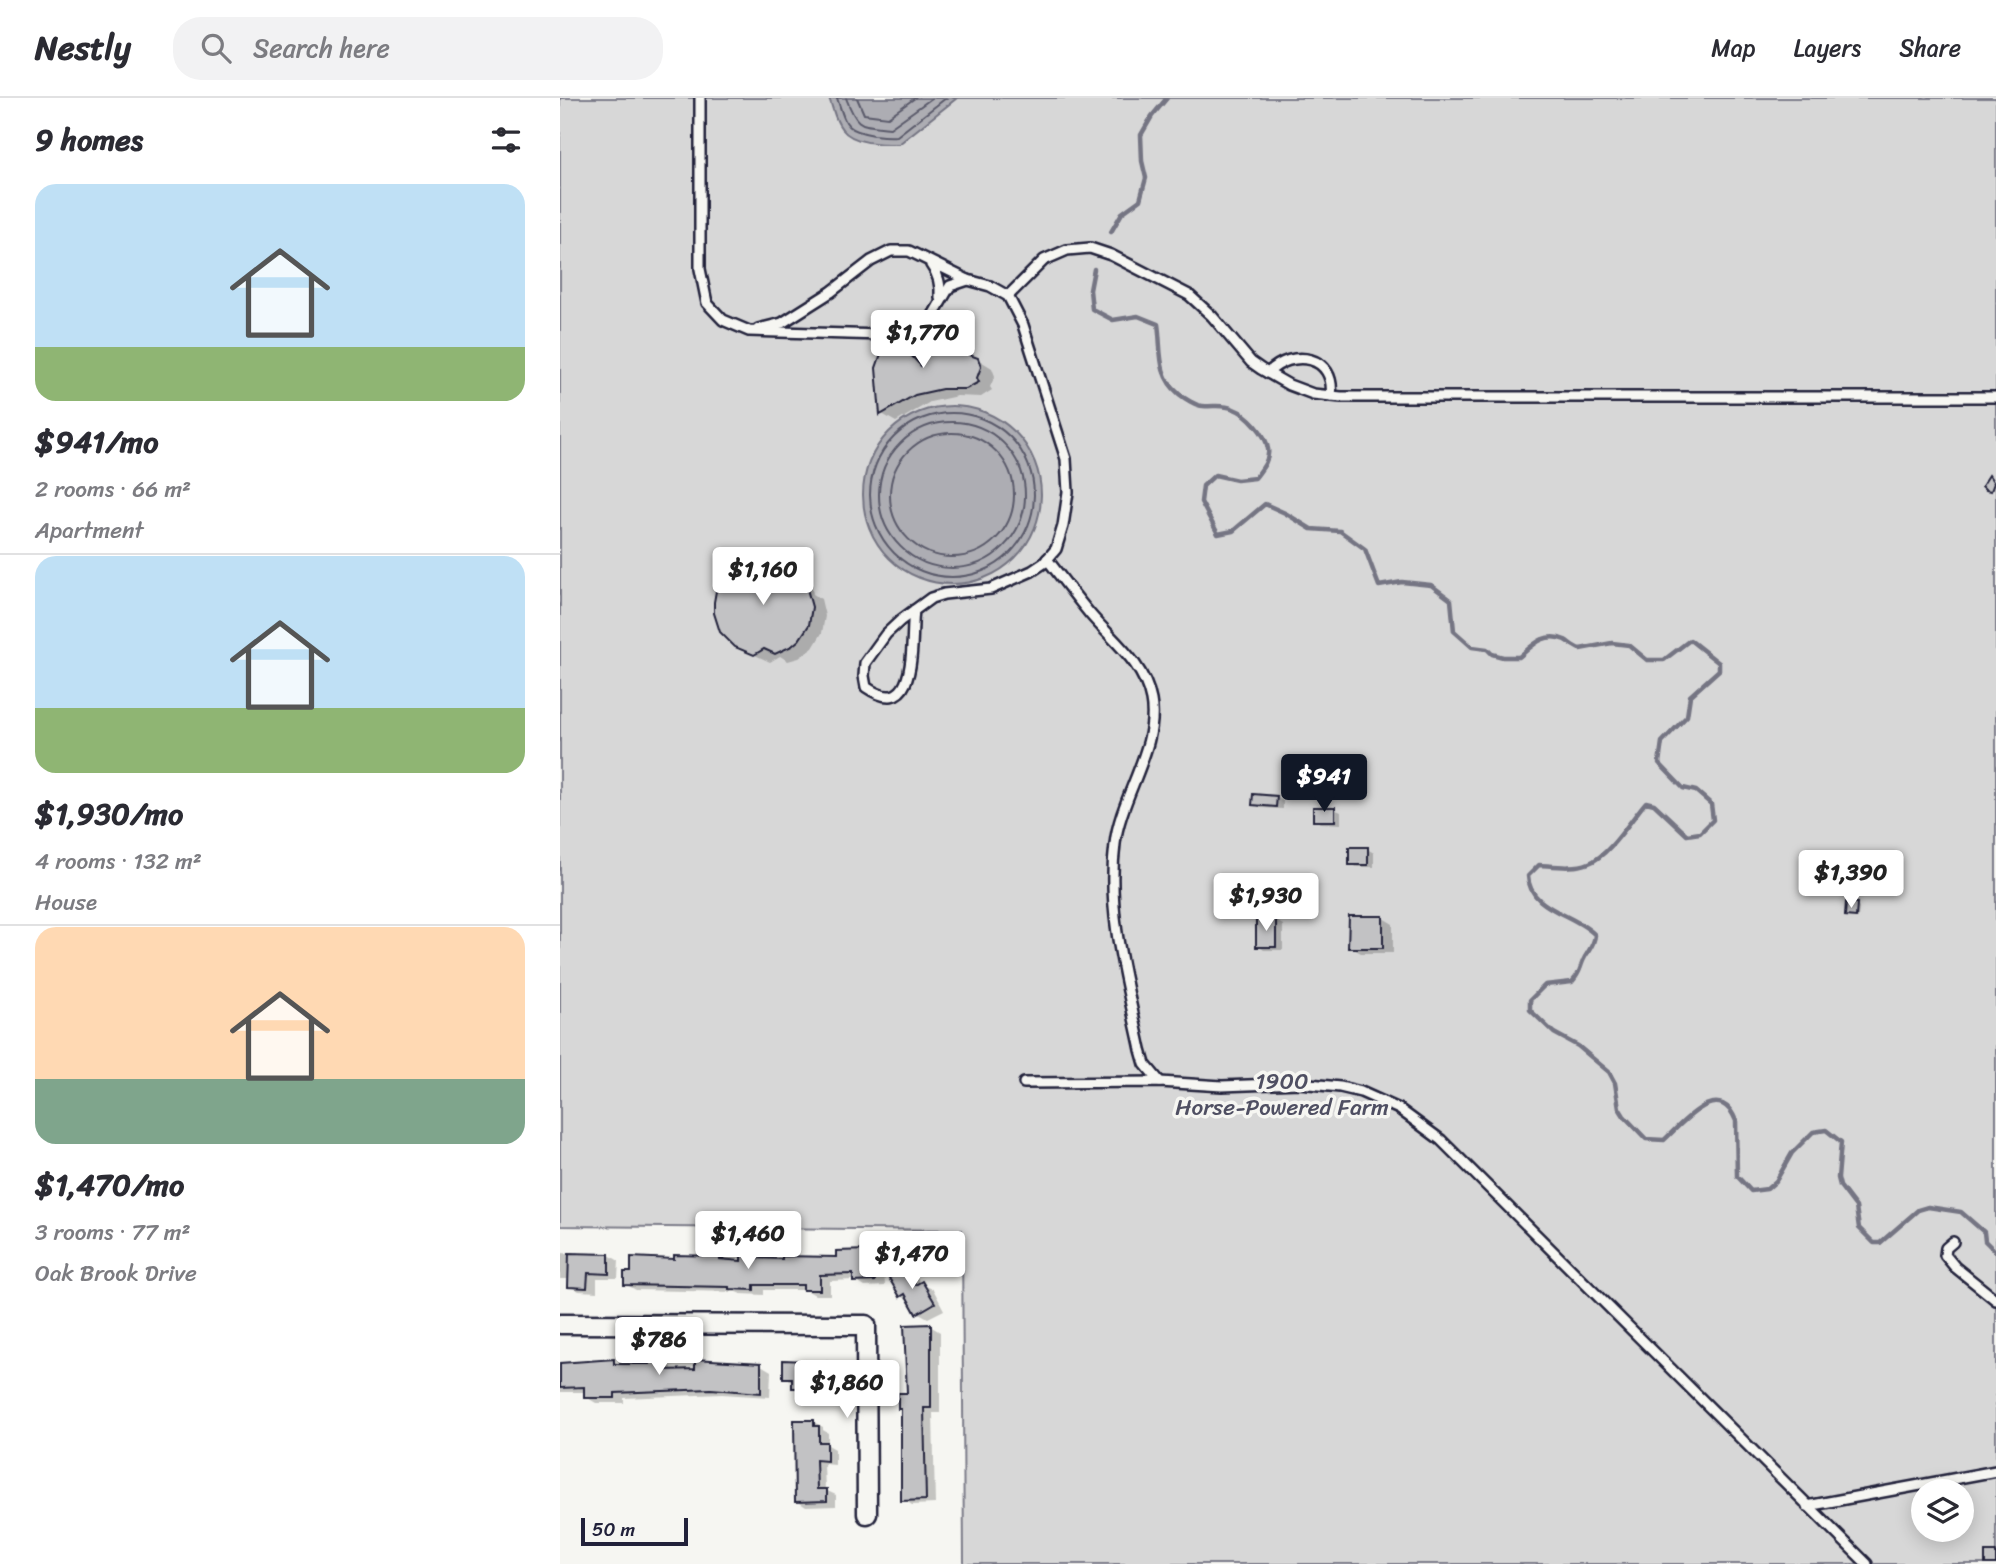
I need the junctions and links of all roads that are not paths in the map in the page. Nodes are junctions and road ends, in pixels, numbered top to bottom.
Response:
1 (701, 98) edge
2 (925, 259) junction
3 (968, 280) junction
4 (1008, 296) junction
5 (940, 300) junction
6 (749, 331) junction
7 (1268, 373) junction
8 (1996, 391) edge
9 (1331, 396) junction
10 (1996, 397) edge
11 (1973, 398) junction
12 (1047, 559) junction
13 (914, 610) junction
14 (1160, 1082) junction
15 (1024, 1083) dead end
16 (1953, 1242) dead end
17 (1996, 1300) edge
18 (560, 1324) edge
19 (1996, 1471) edge
20 (1807, 1506) junction
21 (867, 1514) dead end
22 (1867, 1564) edge

1 - 6 lane
2 - 3 lane
2 - 5 lane
2 - 6 lane
3 - 4 lane
3 - 5 lane
4 - 7 lane
4 - 12 lane
5 - 6 lane
7 - 9 lane
7 - 9 lane
8 - 11 lane
9 - 11 lane
10 - 11 lane
12 - 13 lane
12 - 14 lane
13 - 13 lane
14 - 15 lane
14 - 20 lane
16 - 17 lane
18 - 21 street
19 - 20 lane
20 - 22 lane

